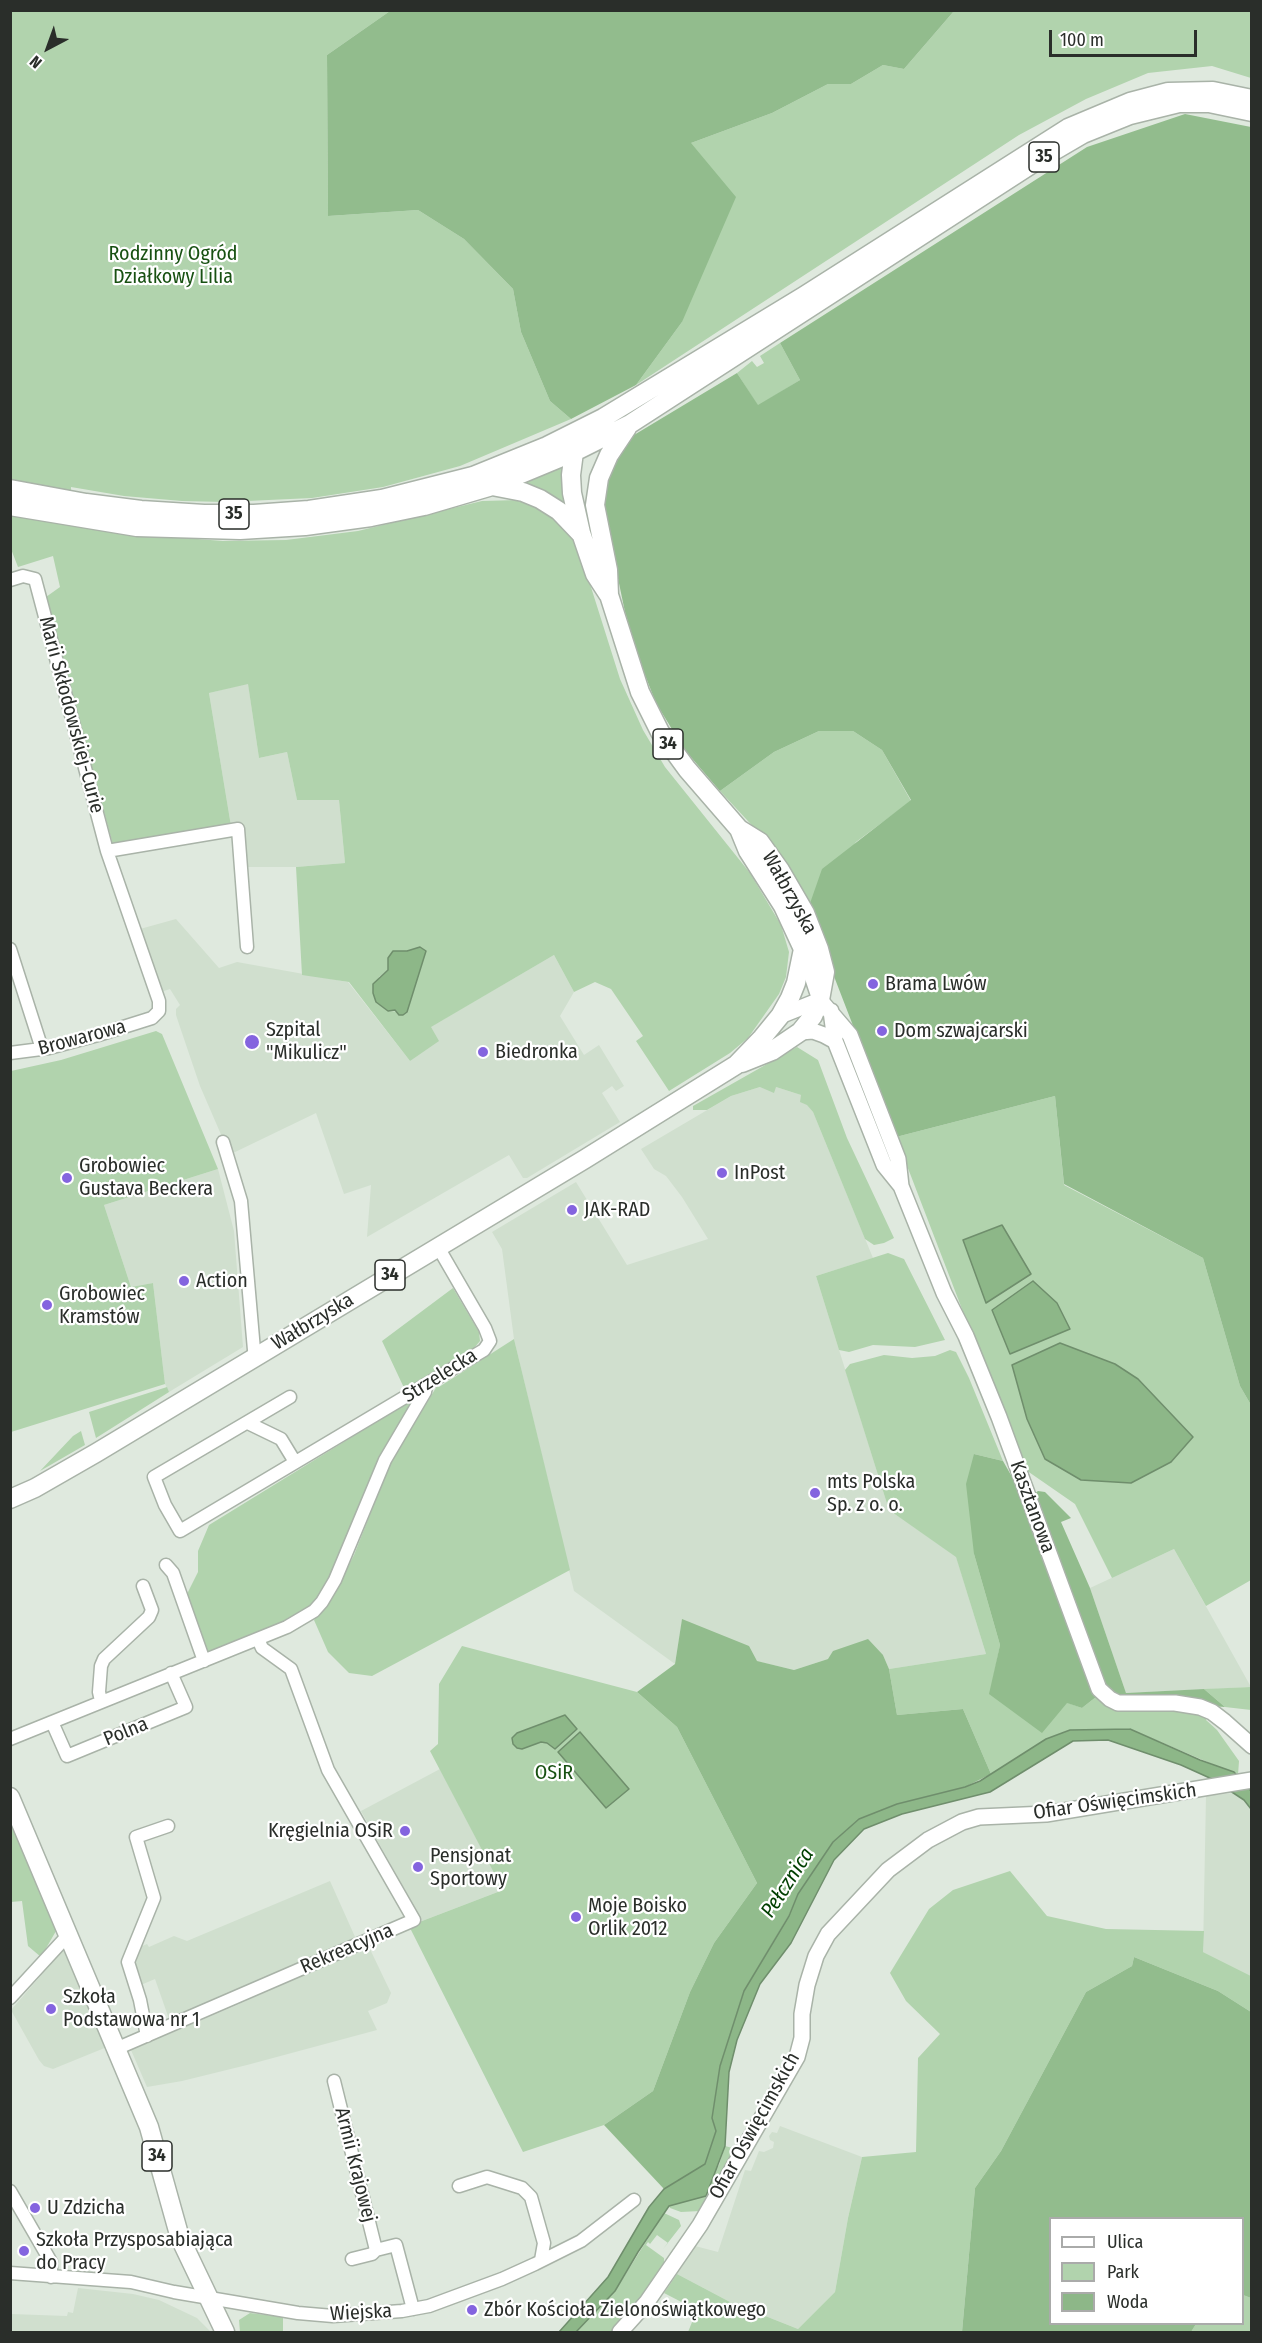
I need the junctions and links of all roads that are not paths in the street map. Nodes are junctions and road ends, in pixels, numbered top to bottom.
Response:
1 (1251, 99) edge
2 (1251, 112) edge
3 (630, 424) junction
4 (572, 444) junction
5 (492, 486) junction
6 (10, 489) edge
7 (595, 505) junction
8 (10, 506) edge
9 (581, 533) junction
10 (10, 580) edge
11 (608, 594) junction
12 (739, 829) junction
13 (107, 851) junction
14 (247, 947) dead end
15 (10, 949) edge
16 (803, 949) junction
17 (826, 1006) junction
18 (780, 1016) junction
19 (152, 1018) joint
20 (800, 1032) junction
21 (836, 1041) junction
22 (42, 1049) junction
23 (10, 1053) edge
24 (736, 1065) junction
25 (222, 1142) dead end
26 (901, 1186) junction
27 (438, 1247) junction
28 (257, 1355) junction
29 (426, 1386) junction
30 (290, 1397) dead end
31 (248, 1423) junction
32 (295, 1462) junction
33 (10, 1499) edge
34 (166, 1565) dead end
35 (143, 1586) dead end
36 (258, 1639) junction
37 (204, 1661) junction
38 (171, 1673) junction
39 (101, 1701) junction
40 (52, 1722) junction
41 (1238, 1735) junction
42 (10, 1738) edge
43 (1251, 1746) edge
44 (1251, 1755) edge
45 (1250, 1781) edge
46 (10, 1797) edge
47 (168, 1826) dead end
48 (69, 1934) junction
49 (10, 1998) edge
50 (147, 2036) junction
51 (117, 2048) junction
52 (334, 2081) dead end
53 (459, 2186) dead end
54 (10, 2191) edge
55 (634, 2200) dead end
56 (376, 2250) junction
57 (352, 2259) dead end
58 (541, 2260) junction
59 (10, 2273) edge
60 (51, 2277) junction
61 (210, 2298) junction
62 (413, 2309) junction
63 (225, 2332) edge
64 (621, 2332) edge

1 - 4 main road, 35
2 - 3 main road, 35
3 - 4 main road, 35
3 - 7 main road, Wałbrzyska / 34
4 - 5 main road, 35
4 - 6 main road, 35
4 - 7 main road
4 - 9 main road, Wałbrzyska / 34
5 - 8 main road, 35
5 - 9 main road
7 - 11 main road, Wałbrzyska / 34
9 - 11 main road, Wałbrzyska / 34
10 - 13 street, Marii Skłodowskiej-Curie
11 - 12 main road, Wałbrzyska / 34
12 - 16 main road, Wałbrzyska / 34
12 - 17 main road, Wałbrzyska / 34
13 - 14 street
13 - 19 street, Marii Skłodowskiej-Curie
15 - 22 street
16 - 17 street, Kasztanowa
16 - 18 main road, Wałbrzyska / 34
17 - 18 street
17 - 20 main road, Wałbrzyska / 34
17 - 21 street, Kasztanowa
17 - 26 street, Kasztanowa
18 - 24 main road, Wałbrzyska / 34
19 - 22 street, Browarowa
20 - 21 street
20 - 24 main road, Wałbrzyska / 34
21 - 26 street, Kasztanowa
22 - 23 street, Browarowa
24 - 27 main road, Wałbrzyska / 34
25 - 28 street
26 - 41 street, Kasztanowa
27 - 28 main road, Wałbrzyska / 34
27 - 29 street, Strzelecka
28 - 33 main road, Wałbrzyska / 34
29 - 32 street, Strzelecka
29 - 36 street, Polna
30 - 31 street, Strzelecka
31 - 32 street
31 - 32 street, Strzelecka
34 - 37 street
35 - 39 street
36 - 37 street, Polna
36 - 50 street, Rekreacyjna
37 - 38 street, Polna
38 - 39 street, Polna
38 - 40 street, Polna
39 - 40 street, Polna
40 - 42 street, Polna
41 - 43 street, Kasztanowa
41 - 44 street, Kasztanowa
45 - 64 street, Ofiar Oświęcimskich
46 - 48 main road, 34
47 - 50 street
48 - 49 street
48 - 51 main road, 34
50 - 51 street, Rekreacyjna
51 - 61 main road, 34
52 - 56 street, Armii Krajowej
53 - 58 street
54 - 60 street
55 - 58 street, Wiejska
56 - 57 street, Armii Krajowej
56 - 62 street, Armii Krajowej
58 - 62 street, Wiejska
59 - 60 street, Wiejska
60 - 61 street, Wiejska
61 - 62 street, Wiejska
61 - 63 main road, 34

